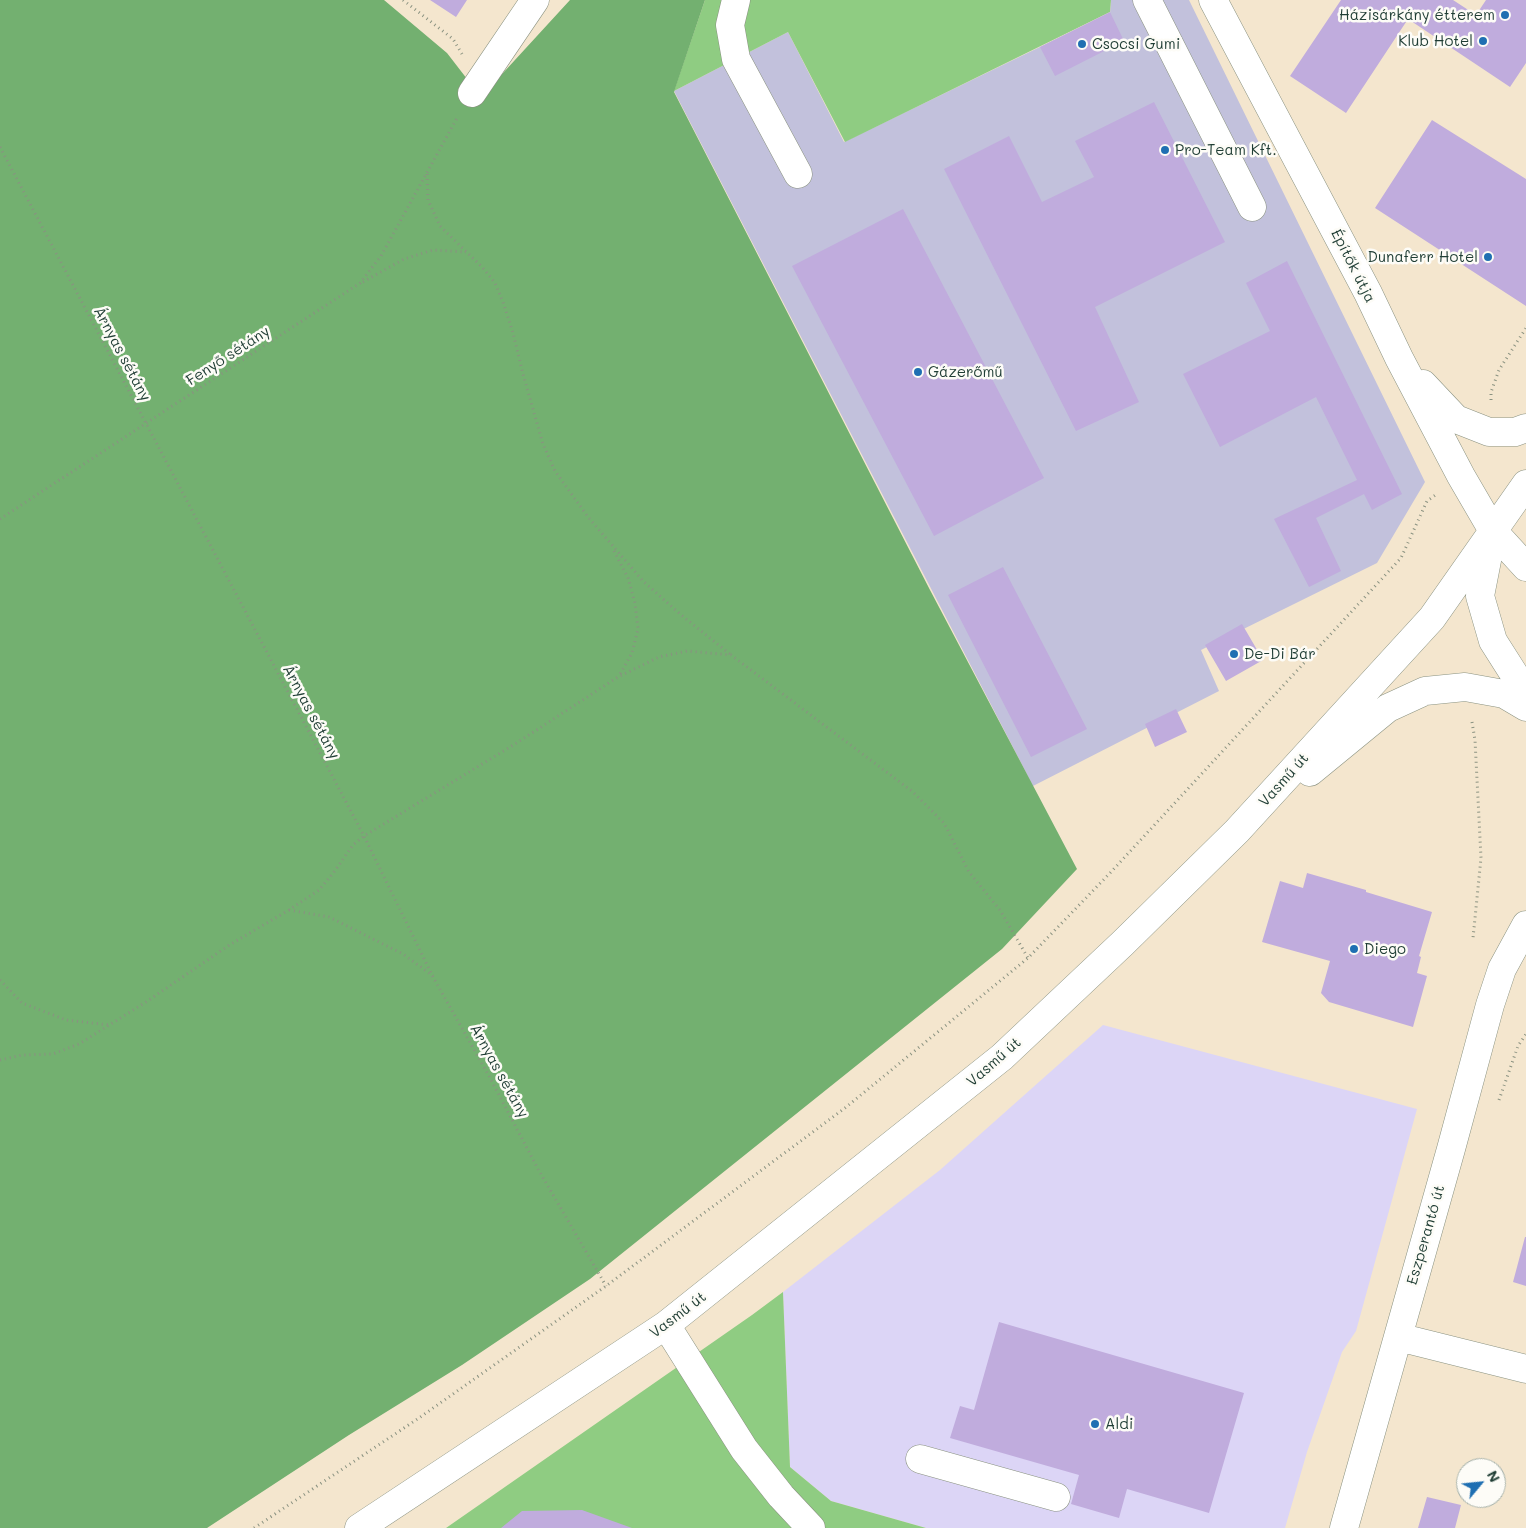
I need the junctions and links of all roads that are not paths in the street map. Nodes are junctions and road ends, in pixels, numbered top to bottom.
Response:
1 (535, 0) edge
2 (736, 0) edge
3 (1147, 0) edge
4 (1213, 0) edge
5 (472, 93) road end
6 (798, 174) dead end
7 (1252, 207) dead end
8 (1399, 358) junction
9 (1526, 428) edge
10 (1526, 484) edge
11 (1493, 531) junction
12 (1526, 567) edge
13 (1526, 693) edge
14 (1526, 706) edge
15 (1237, 831) junction
16 (1522, 934) edge
17 (666, 1325) junction
18 (1398, 1337) junction
19 (1526, 1369) edge
20 (920, 1459) dead end
21 (1056, 1497) dead end
22 (359, 1528) edge
23 (811, 1528) edge
24 (1344, 1528) edge

1 - 5 street
2 - 6 street
3 - 7 street
4 - 8 street, Építők útja
8 - 9 street
8 - 11 street, Építők útja
10 - 11 street, Vasmű út
11 - 12 street
11 - 13 street
11 - 15 street, Vasmű út
14 - 15 street
15 - 17 street, Vasmű út
16 - 18 street, Eszperantó út
17 - 22 street, Vasmű út
17 - 23 street
18 - 19 street
18 - 24 street, Eszperantó út
20 - 21 street

